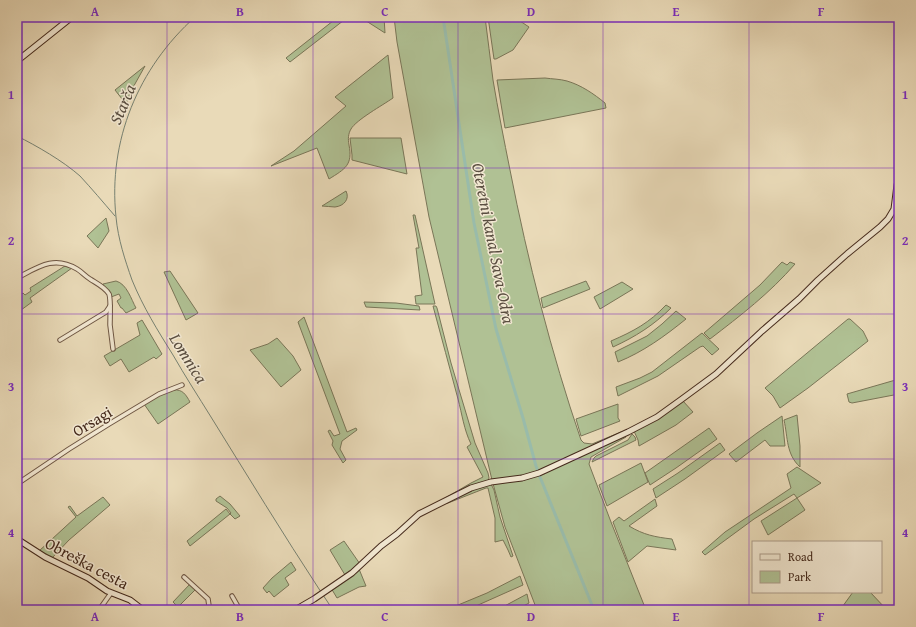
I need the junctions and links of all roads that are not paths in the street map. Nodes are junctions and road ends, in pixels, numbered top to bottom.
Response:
1 (72, 17) edge
2 (17, 61) edge
3 (899, 178) edge
4 (17, 278) edge
5 (110, 305) junction
6 (60, 340) dead end
7 (113, 349) dead end
8 (182, 385) dead end
9 (17, 484) edge
10 (17, 539) edge
11 (184, 577) dead end
12 (111, 593) junction
13 (232, 596) dead end
14 (99, 610) edge
15 (144, 610) edge
16 (212, 610) edge
17 (240, 610) edge
18 (295, 610) edge

1 - 2 street
3 - 18 street
4 - 5 street
5 - 6 street
5 - 7 street
8 - 9 street, Orsagi
10 - 12 street, Obreška cesta
11 - 16 street
12 - 14 street
12 - 15 street, Obreška cesta
13 - 17 street

